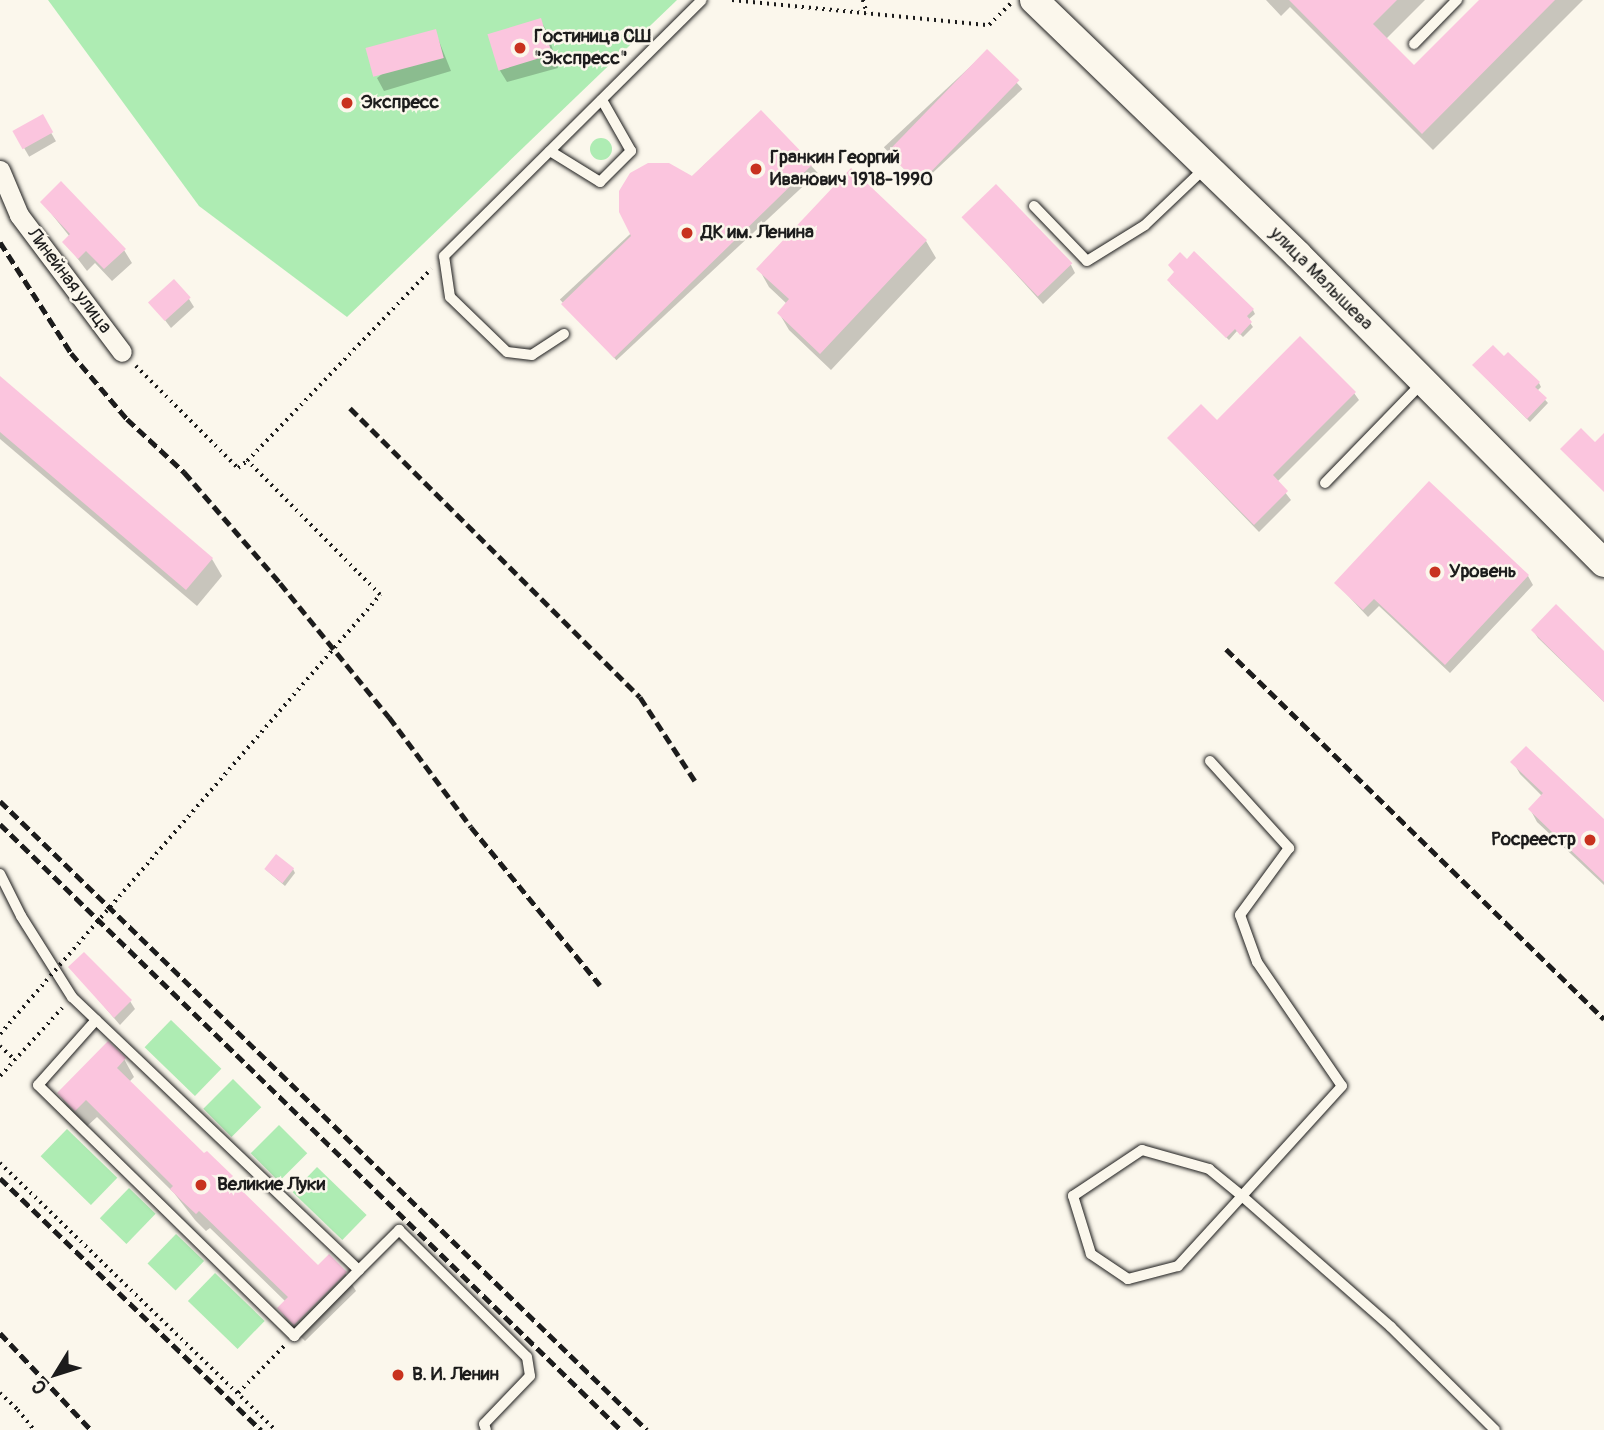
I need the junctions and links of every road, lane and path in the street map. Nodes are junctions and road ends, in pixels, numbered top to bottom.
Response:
1 (702, 0) edge
2 (732, 0) edge
3 (863, 0) edge
4 (1014, 0) edge
5 (1034, 0) edge
6 (1457, 0) edge
7 (867, 13) junction
8 (1414, 44) dead end
9 (602, 100) junction
10 (550, 151) junction
11 (1207, 167) junction
12 (0, 170) edge
13 (1034, 206) dead end
14 (443, 256) junction
15 (564, 334) dead end
16 (122, 352) joint
17 (1423, 381) junction
18 (247, 461) junction
19 (1325, 482) dead end
20 (1604, 563) edge
21 (1210, 761) dead end
22 (0, 874) edge
23 (72, 997) junction
24 (96, 1020) junction
25 (0, 1034) edge
26 (0, 1046) edge
27 (15, 1060) junction
28 (0, 1076) edge
29 (0, 1163) edge
30 (1242, 1196) junction
31 (359, 1270) junction
32 (294, 1336) junction
33 (0, 1393) edge
34 (238, 1393) junction
35 (34, 1430) edge
36 (276, 1430) edge
37 (486, 1430) edge
38 (1495, 1430) edge

1 - 9 lane
2 - 7 path
3 - 7 path
4 - 7 path
5 - 11 street, улица Малышева
6 - 8 lane
9 - 10 lane
9 - 10 lane
10 - 14 lane
11 - 13 lane
11 - 17 street, улица Малышева
12 - 16 street, Линейная улица
14 - 15 lane
14 - 18 path
16 - 18 path
17 - 19 lane
17 - 20 street, улица Малышева
18 - 25 path, bridge
21 - 30 lane
22 - 23 lane
23 - 24 lane
23 - 27 path
24 - 31 lane
24 - 32 lane
26 - 27 path
27 - 28 path
29 - 34 path
30 - 30 lane
30 - 38 lane
31 - 32 lane
31 - 37 lane
32 - 34 path
33 - 35 path
34 - 36 path

